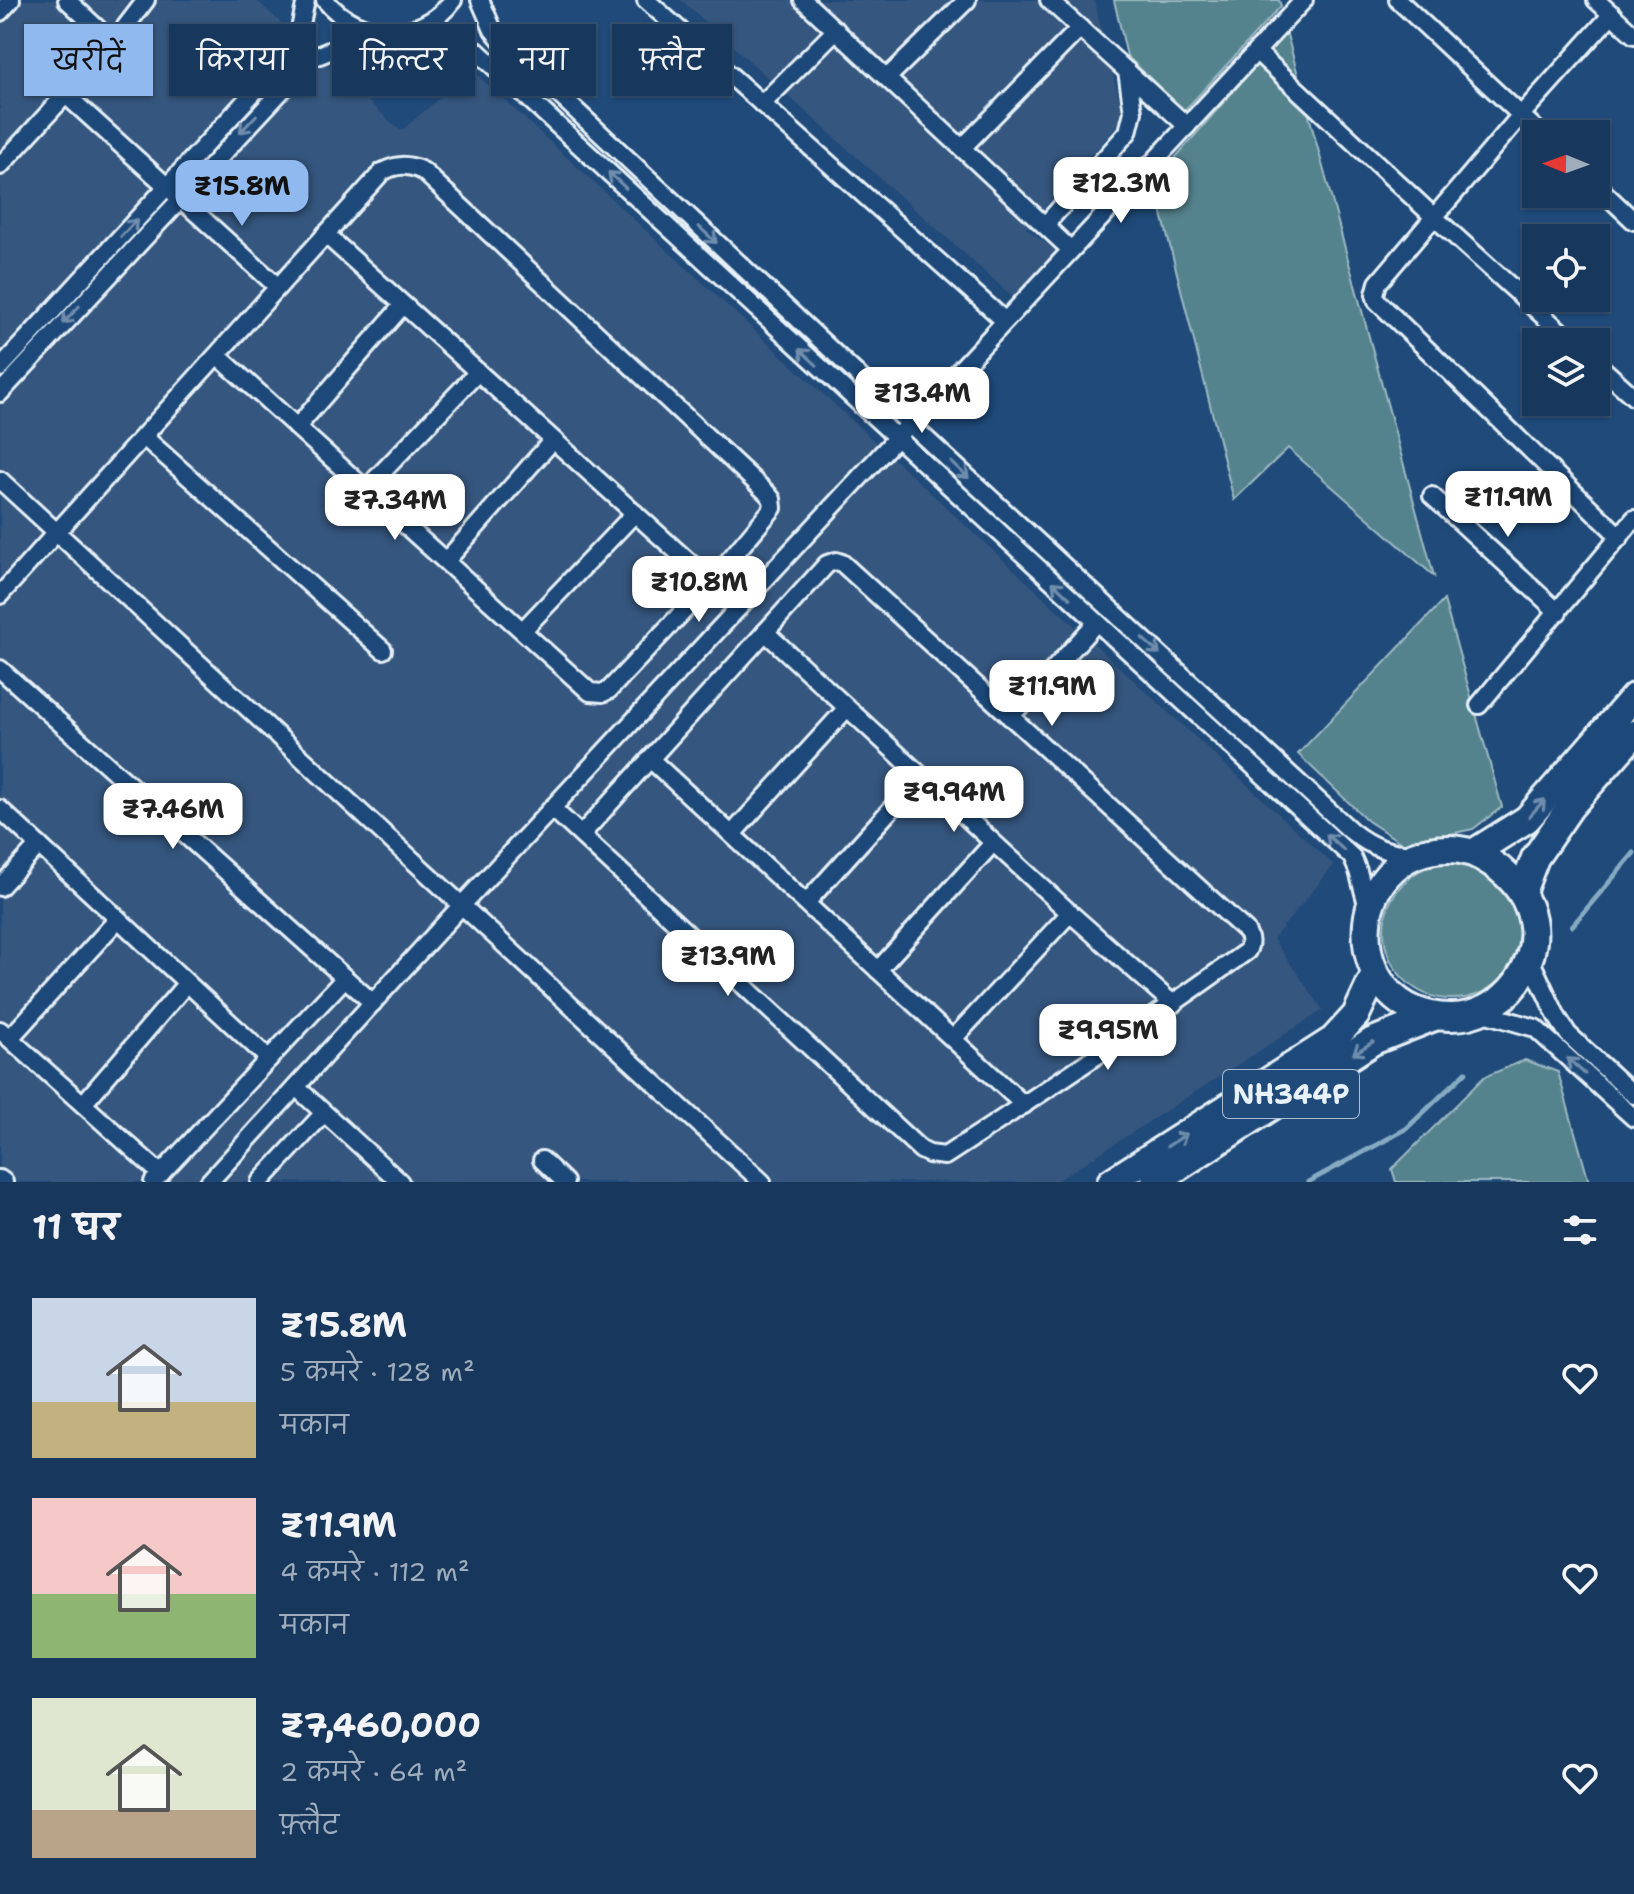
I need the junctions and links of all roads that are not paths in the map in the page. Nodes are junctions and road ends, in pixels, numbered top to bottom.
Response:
1 (11, 0) edge
2 (67, 0) edge
3 (146, 0) edge
4 (306, 0) edge
5 (325, 0) edge
6 (453, 0) edge
7 (480, 0) edge
8 (646, 0) edge
9 (967, 0) edge
10 (1049, 0) edge
11 (1304, 0) edge
12 (1398, 0) edge
13 (1596, 0) edge
14 (813, 3) edge
15 (0, 12) edge
16 (1612, 14) junction
17 (93, 24) edge
18 (128, 24) edge
19 (357, 24) edge
20 (422, 24) edge
21 (1080, 28) junction
22 (836, 30) junction
23 (1634, 35) edge
24 (332, 50) edge
25 (475, 50) edge
26 (1256, 51) junction
27 (1127, 71) junction
28 (887, 78) junction
29 (65, 96) edge
30 (67, 96) edge
31 (762, 104) junction
32 (1521, 115) junction
33 (1526, 120) edge
34 (1187, 126) junction
35 (962, 148) junction
36 (1, 161) edge
37 (174, 192) junction
38 (1610, 198) edge
39 (1434, 217) junction
40 (1634, 221) edge
41 (1045, 225) junction
42 (325, 234) junction
43 (1071, 250) junction
44 (278, 287) junction
45 (403, 305) junction
46 (1005, 321) junction
47 (1557, 328) edge
48 (217, 355) junction
49 (0, 368) edge
50 (478, 372) junction
51 (1610, 376) edge
52 (0, 393) edge
53 (1634, 397) edge
54 (910, 424) junction
55 (297, 427) junction
56 (144, 437) junction
57 (896, 438) junction
58 (553, 440) junction
59 (0, 480) edge
60 (366, 489) junction
61 (1432, 496) dead end
62 (635, 513) junction
63 (1634, 519) edge
64 (58, 534) junction
65 (1620, 537) junction
66 (446, 561) junction
67 (711, 582) junction
68 (0, 595) edge
69 (1558, 612) junction
70 (1096, 623) junction
71 (523, 630) junction
72 (765, 632) junction
73 (383, 650) dead end
74 (0, 669) edge
75 (1634, 697) edge
76 (1479, 705) dead end
77 (847, 708) junction
78 (1010, 717) junction
79 (1634, 734) edge
80 (650, 759) junction
81 (921, 776) junction
82 (552, 808) junction
83 (0, 809) edge
84 (732, 834) junction
85 (581, 835) junction
86 (993, 843) junction
87 (39, 845) junction
88 (1426, 852) junction
89 (1473, 853) junction
90 (0, 887) edge
91 (1522, 892) junction
92 (806, 903) junction
93 (461, 906) junction
94 (1368, 909) junction
95 (1070, 913) junction
96 (118, 919) junction
97 (1529, 957) junction
98 (878, 970) junction
99 (1375, 974) junction
100 (345, 978) junction
101 (187, 983) junction
102 (373, 1003) junction
103 (1173, 1004) junction
104 (1480, 1012) junction
105 (1434, 1017) junction
106 (5, 1034) edge
107 (953, 1039) junction
108 (269, 1059) junction
109 (296, 1087) junction
110 (1634, 1095) edge
111 (83, 1104) junction
112 (1024, 1105) junction
113 (324, 1113) junction
114 (1634, 1118) edge
115 (542, 1160) dead end
116 (157, 1178) edge
117 (209, 1182) edge
118 (260, 1182) edge
119 (400, 1182) edge
120 (565, 1182) edge
121 (762, 1182) edge
122 (1111, 1182) edge
123 (1155, 1182) edge

1 - 15 street
2 - 17 street
3 - 18 street
4 - 37 street
5 - 19 street
6 - 20 street
7 -> 54 street
8 - 31 street
9 - 28 street
10 - 21 street
11 - 26 street
12 - 32 street
13 - 16 street
14 - 22 street
16 - 23 street
16 - 32 street
21 - 27 street
21 - 35 street
22 - 28 street
22 - 31 street
24 -> 37 street
57 -> 25 street
26 - 34 street
26 - 39 street
27 - 34 street
27 - 41 street
28 - 35 street
29 - 36 street
30 - 37 street
31 - 46 street
32 - 33 street
32 - 39 street
34 - 43 street
35 - 41 street
37 - 44 street
49 -> 37 street
37 -> 52 street
38 - 40 street
39 - 47 street
39 - 65 street
41 - 43 street
42 - 44 street
42 - 45 street
42 - 67 street
43 - 46 street
44 - 48 street
45 - 50 street
45 - 55 street
46 - 54 street
48 - 55 street
48 - 56 street
50 - 58 street
50 - 60 street
51 - 53 street
54 - 57 street
54 -> 88 street
55 - 60 street
56 - 64 street
56 - 73 street
70 -> 57 street
57 - 82 street
58 - 62 street
58 - 66 street
59 - 64 street
60 - 66 street
61 - 69 street
62 - 67 street
62 - 71 street
63 - 65 street
64 - 68 street
64 - 93 street
65 - 69 street
66 - 71 street
67 - 71 street
69 - 76 street
70 - 78 street
94 -> 70 street
72 - 77 street
72 - 78 street
72 - 80 street
74 - 100 street
89 -> 75 highway
77 - 81 street
77 - 84 street
78 - 103 street
79 - 91 highway
80 - 84 street
80 - 85 street
81 - 86 street
81 - 92 street
82 - 85 street
82 - 93 street
83 - 87 street
84 - 92 street
85 - 112 street
86 - 95 street
86 - 98 street
87 - 90 street
87 - 96 street
88 - 89 highway
88 - 94 highway
89 - 91 highway
91 - 97 highway
92 - 98 street
93 - 102 street
93 - 121 street
94 - 99 highway
95 - 103 street
95 - 107 street
96 - 101 street
96 - 106 street
97 - 104 highway
97 - 110 street
98 - 107 street
99 - 105 highway
122 -> 99 highway, NH344P
100 - 102 street
100 - 108 street
101 - 108 street
101 - 111 street
102 - 109 street
103 - 112 street
104 - 105 highway
114 -> 104 street
105 -> 123 highway, NH344P
106 - 111 street
107 - 112 street
108 - 116 street
109 - 113 street
109 - 117 street
111 - 116 street
113 - 118 street
113 - 119 street
115 - 120 street

